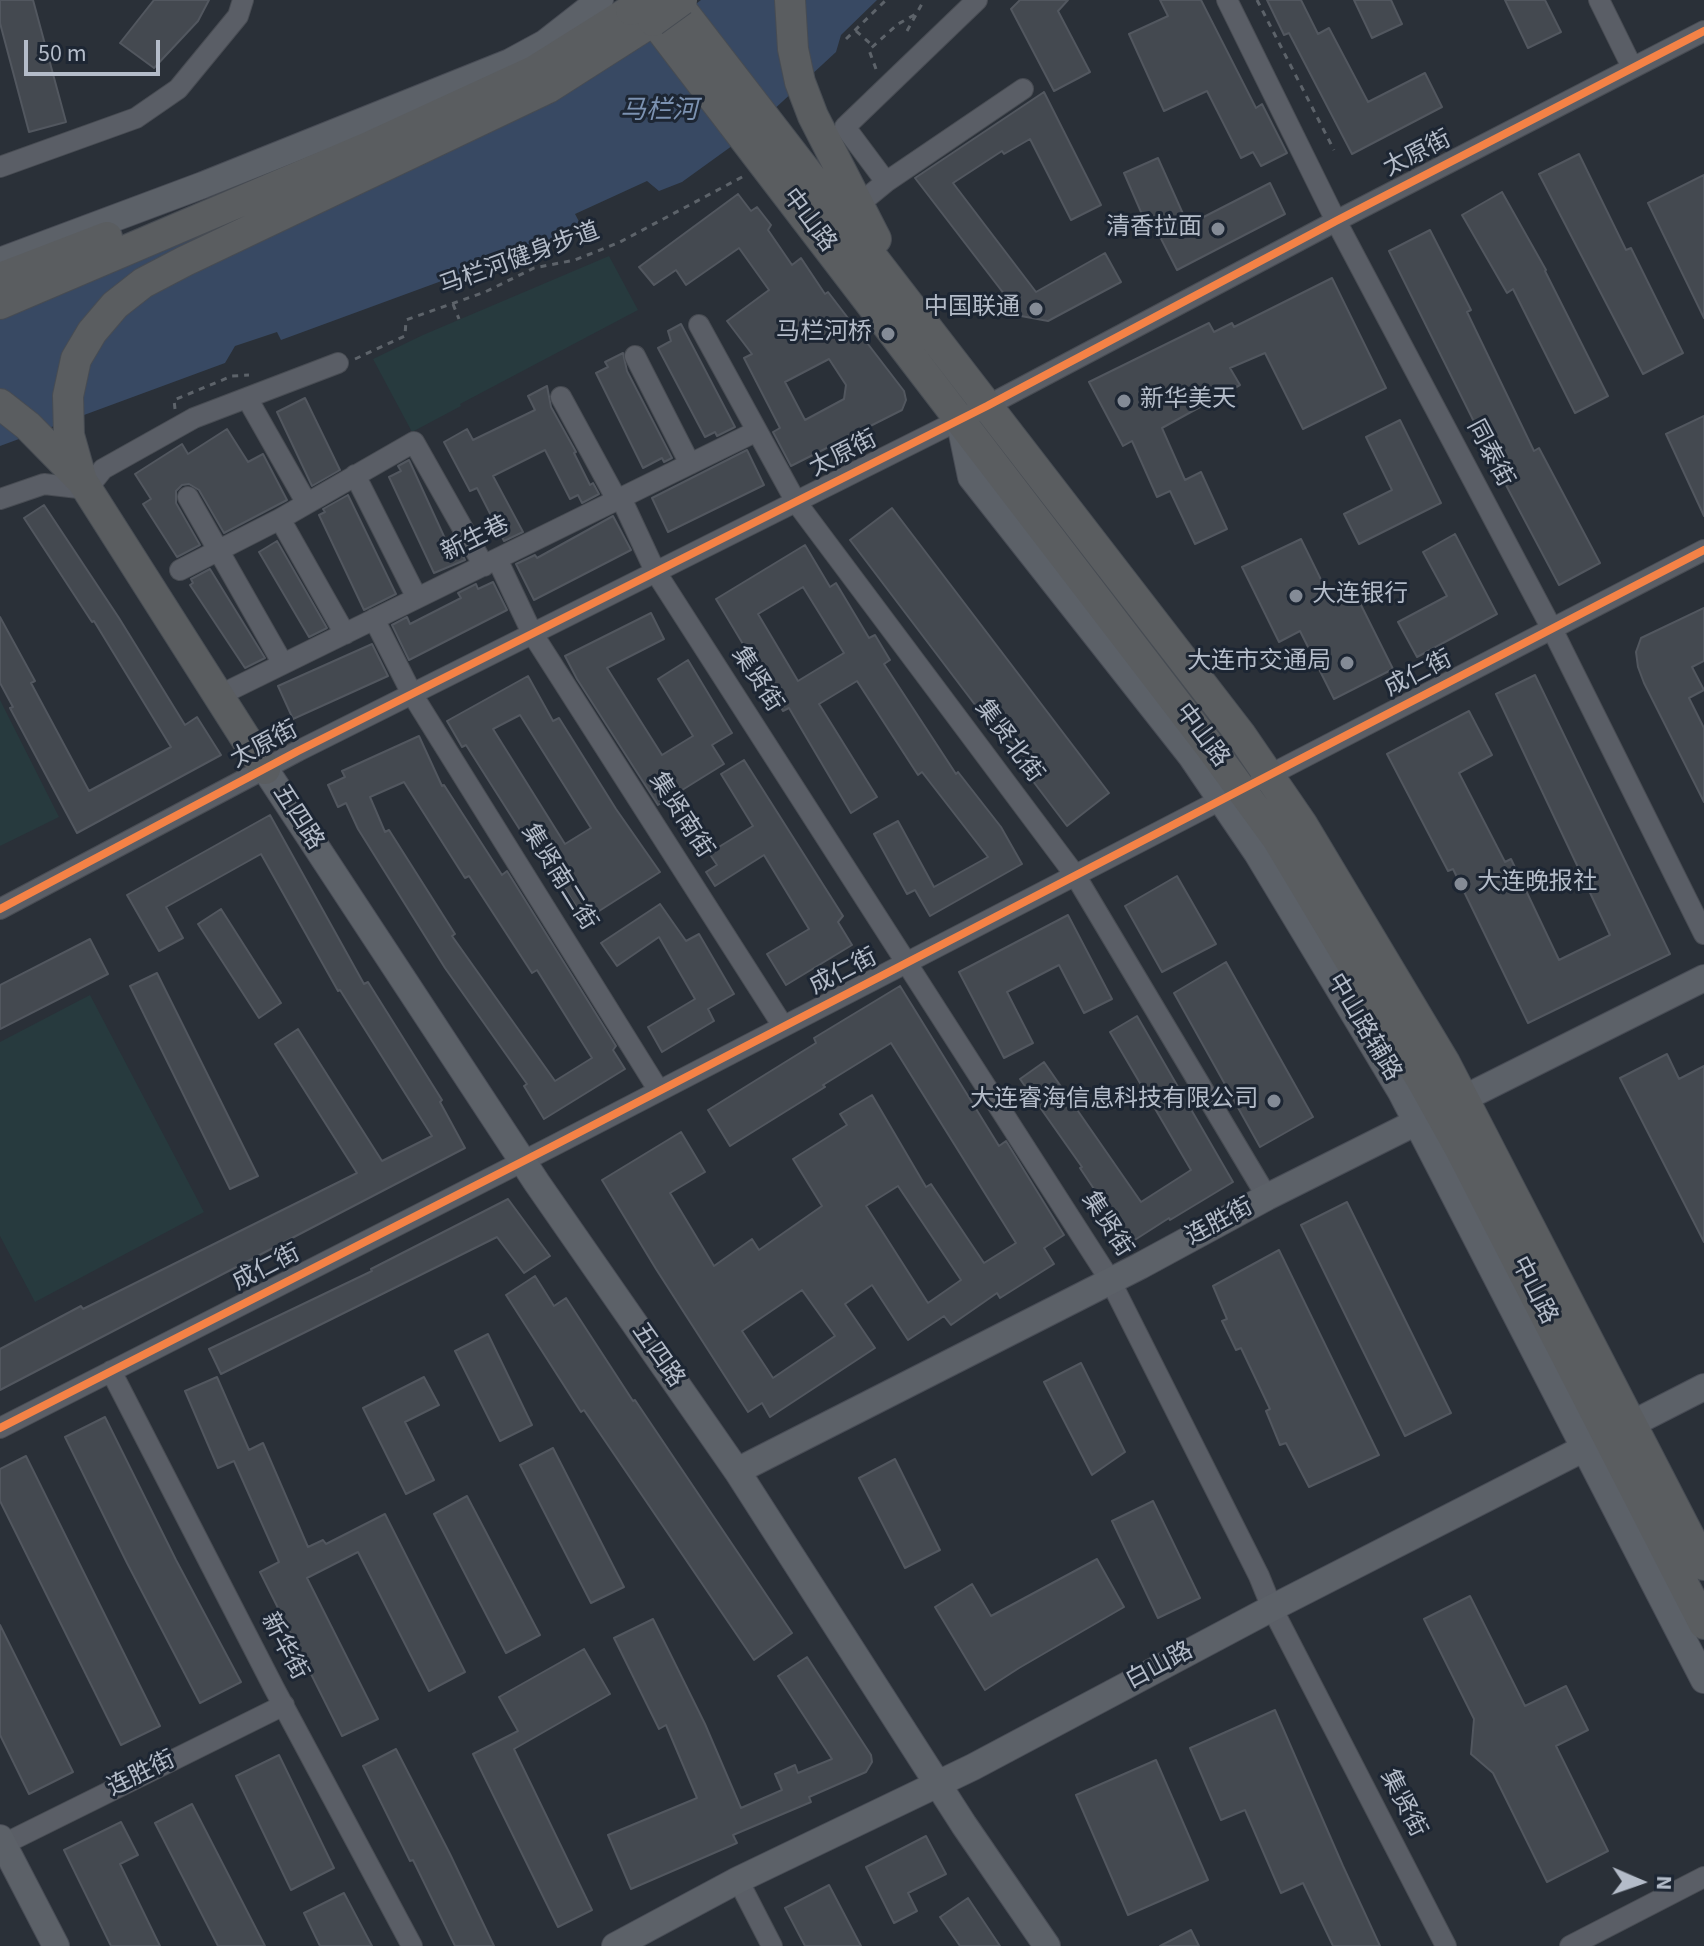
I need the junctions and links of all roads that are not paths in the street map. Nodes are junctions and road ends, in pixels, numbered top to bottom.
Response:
1 (243, 0) edge
2 (600, 0) edge
3 (682, 0) edge
4 (790, 0) edge
5 (977, 0) edge
6 (1227, 0) edge
7 (1599, 0) edge
8 (650, 2) edge
9 (1704, 31) edge
10 (1632, 67) junction
11 (1023, 89) dead end
12 (373, 145) junction
13 (768, 153) junction
14 (0, 167) edge
15 (886, 182) junction
16 (858, 205) junction
17 (1336, 221) junction
18 (0, 261) edge
19 (0, 278) edge
20 (0, 304) edge
21 (917, 315) junction
22 (699, 325) dead end
23 (635, 356) dead end
24 (342, 358) road end
25 (561, 397) dead end
26 (247, 398) junction
27 (0, 404) edge
28 (987, 406) junction
29 (959, 419) junction
30 (757, 431) junction
31 (690, 464) junction
32 (355, 475) junction
33 (84, 485) junction
34 (188, 497) dead end
35 (0, 499) edge
36 (619, 499) junction
37 (306, 502) junction
38 (796, 502) junction
39 (280, 519) junction
40 (217, 549) junction
41 (1704, 550) edge
42 (491, 562) junction
43 (180, 570) dead end
44 (655, 571) junction
45 (417, 598) junction
46 (374, 619) junction
47 (1552, 629) junction
48 (532, 633) junction
49 (345, 634) junction
50 (283, 664) junction
51 (412, 694) junction
52 (218, 696) junction
53 (265, 769) junction
54 (1268, 776) junction
55 (1231, 795) junction
56 (1075, 875) junction
57 (0, 909) edge
58 (1704, 934) edge
59 (907, 963) junction
60 (1704, 978) edge
61 (783, 1026) junction
62 (659, 1091) junction
63 (1440, 1110) junction
64 (523, 1161) junction
65 (1267, 1197) junction
66 (1110, 1280) junction
67 (111, 1371) junction
68 (1704, 1387) edge
69 (0, 1428) edge
70 (1608, 1436) junction
71 (737, 1471) junction
72 (1704, 1565) edge
73 (1272, 1608) junction
74 (1704, 1624) edge
75 (1704, 1680) edge
76 (284, 1705) junction
77 (938, 1783) junction
78 (1, 1843) edge
79 (1704, 1877) edge
80 (738, 1880) junction
81 (56, 1946) edge
82 (412, 1946) edge
83 (615, 1946) edge
84 (772, 1946) edge
85 (1047, 1946) edge
86 (1446, 1946) edge
87 (1570, 1946) edge

1 - 14 street
2 - 18 main road
3 - 33 highway, bridge
4 - 16 highway
5 - 15 street
6 - 17 street, 同泰街
7 - 10 street
8 - 12 highway, bridge
8 - 13 highway, 中山路
9 - 10 street, 太原街
10 - 17 street, 太原街
11 - 15 street
12 - 19 highway
12 - 20 highway
13 - 21 highway, 中山路
13 - 29 highway, 中山路
15 - 16 street
16 - 21 highway
17 - 28 street, 太原街
17 - 47 street, 同泰街
21 - 28 highway, 中山路
22 - 30 street, 集贤北街
23 - 31 street
24 - 26 street
25 - 36 street, 集贤街
26 - 33 street
26 - 37 street
27 - 33 highway
28 - 29 street, 太原街
28 - 54 highway, 中山路
29 - 38 street, 太原街
29 - 55 highway, 中山路
30 - 31 street, 新生巷
30 - 38 street, 集贤北街
31 - 36 street, 新生巷
32 - 37 street
32 - 42 street, 集贤南街
32 - 45 street
33 - 35 street
33 - 52 highway
34 - 40 street
36 - 42 street, 新生巷
36 - 44 street, 集贤街
37 - 39 street
38 - 44 street, 太原街
38 - 56 street, 集贤北街
39 - 40 street
39 - 49 street
40 - 43 street
40 - 50 street
41 - 47 street, 成仁街
42 - 45 street, 新生巷
42 - 48 street, 集贤南街
44 - 48 street, 太原街
44 - 59 street, 集贤街
45 - 46 street, 新生巷
46 - 49 street, 新生巷
46 - 51 street, 集贤南二街
47 - 54 street, 成仁街
47 - 58 street, 同泰街
48 - 51 street, 太原街
48 - 61 street, 集贤南街
49 - 50 street, 新生巷
50 - 52 street, 新生巷
51 - 53 street, 太原街
51 - 62 street, 集贤南二街
52 - 53 highway
53 - 57 street, 太原街
53 - 64 main road, 五四路
54 - 55 street, 成仁街
54 - 63 highway, 中山路
55 - 56 street, 成仁街
55 - 63 highway, 中山路
56 - 59 street, 成仁街
56 - 65 street, 集贤北街
59 - 61 street, 成仁街
59 - 66 street, 集贤街
60 - 63 main road, 连胜街
61 - 62 street, 成仁街
62 - 64 street, 成仁街
63 - 65 main road, 连胜街
63 - 70 highway, 中山路
63 - 70 main road
64 - 67 street, 成仁街
64 - 71 main road, 五四路
65 - 66 main road, 连胜街
66 - 71 main road, 连胜街
66 - 73 street, 集贤街
67 - 69 street, 成仁街
67 - 76 street, 新华街
68 - 70 main road, 白山路
70 - 72 highway, 中山路
70 - 73 main road, 白山路
70 - 74 highway, 中山路
70 - 75 main road
71 - 77 main road, 五四路
73 - 77 main road, 白山路
73 - 86 street, 集贤街
76 - 78 street, 连胜街
76 - 82 street, 新华街
77 - 80 main road, 白山路
77 - 85 main road, 五四路
78 - 81 main road
79 - 87 street
80 - 83 main road, 白山路
80 - 84 street

